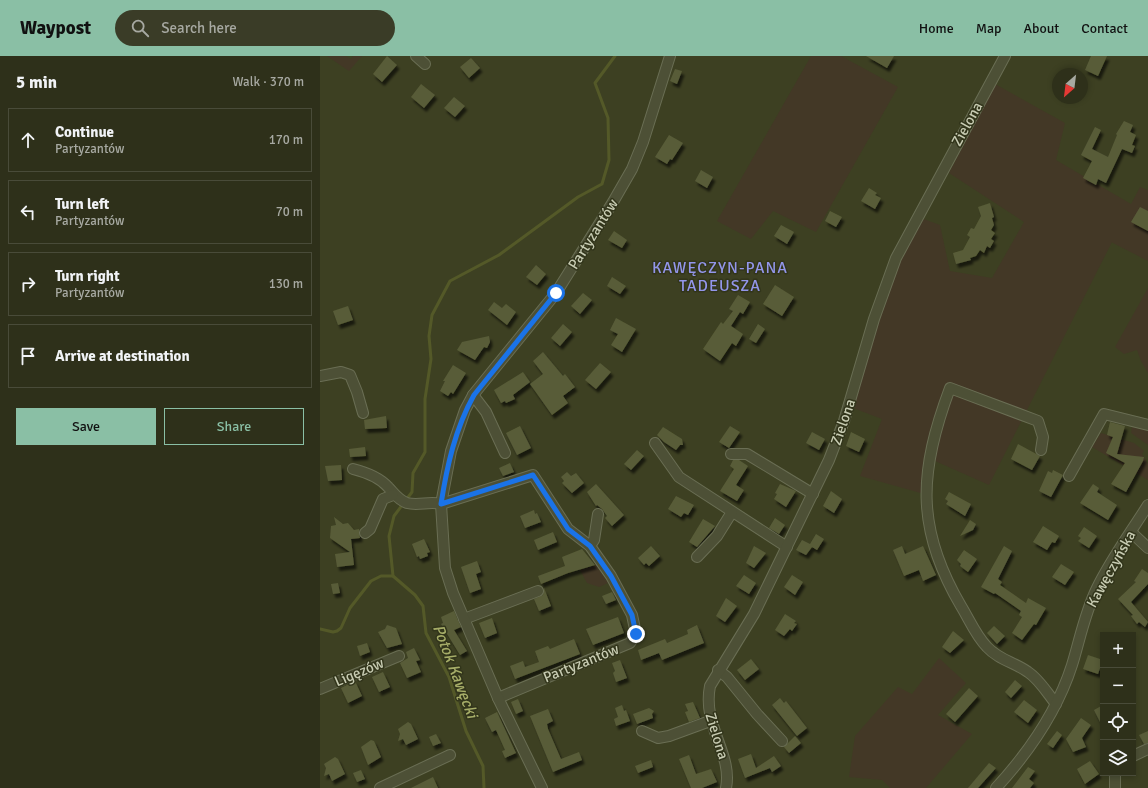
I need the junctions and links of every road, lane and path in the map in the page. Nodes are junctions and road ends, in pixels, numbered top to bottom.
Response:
1 (416, 56) edge
2 (670, 56) edge
3 (1005, 56) edge
4 (425, 64) dead end
5 (320, 376) edge
6 (474, 395) junction
7 (363, 413) dead end
8 (1148, 425) edge
9 (655, 443) dead end
10 (1041, 450) dead end
11 (505, 453) dead end
12 (731, 454) dead end
13 (353, 469) dead end
14 (1069, 476) dead end
15 (813, 494) junction
16 (400, 498) junction
17 (441, 504) junction
18 (1148, 505) edge
19 (732, 512) junction
20 (598, 514) dead end
21 (1131, 532) junction
22 (365, 533) dead end
23 (590, 546) junction
24 (787, 547) junction
25 (1148, 548) edge
26 (697, 557) dead end
27 (538, 591) dead end
28 (464, 618) junction
29 (399, 656) dead end
30 (718, 670) junction
31 (320, 689) edge
32 (498, 698) junction
33 (1056, 704) junction
34 (710, 720) junction
35 (642, 731) dead end
36 (782, 741) dead end
37 (1148, 748) edge
38 (1136, 754) edge
39 (450, 755) dead end
40 (1115, 776) edge
41 (380, 788) edge
42 (542, 788) edge
43 (726, 788) edge
44 (996, 788) edge
45 (1115, 788) edge

1 - 4 street
2 - 6 street, Partyzantów
3 - 15 street, Zielona
5 - 7 street
6 - 11 street
6 - 17 street, Partyzantów
8 - 14 street
9 - 19 street
10 - 33 street
12 - 15 street
13 - 16 street
15 - 24 street, Zielona
16 - 17 street
16 - 22 street
17 - 23 street, Partyzantów
17 - 28 street, Partyzantów
18 - 21 street, Kawęczyńska
19 - 24 street
19 - 26 street
20 - 23 street
21 - 25 street
21 - 33 street, Kawęczyńska
23 - 32 street, Partyzantów
24 - 30 street, Zielona
27 - 28 street
28 - 32 street, Partyzantów
29 - 31 street, Ligęzów
30 - 34 street, Zielona
30 - 36 street
32 - 42 street, Partyzantów
33 - 44 street, Kawęczyńska
34 - 35 street
34 - 43 street, Zielona
37 - 38 street
39 - 41 street
40 - 45 street

